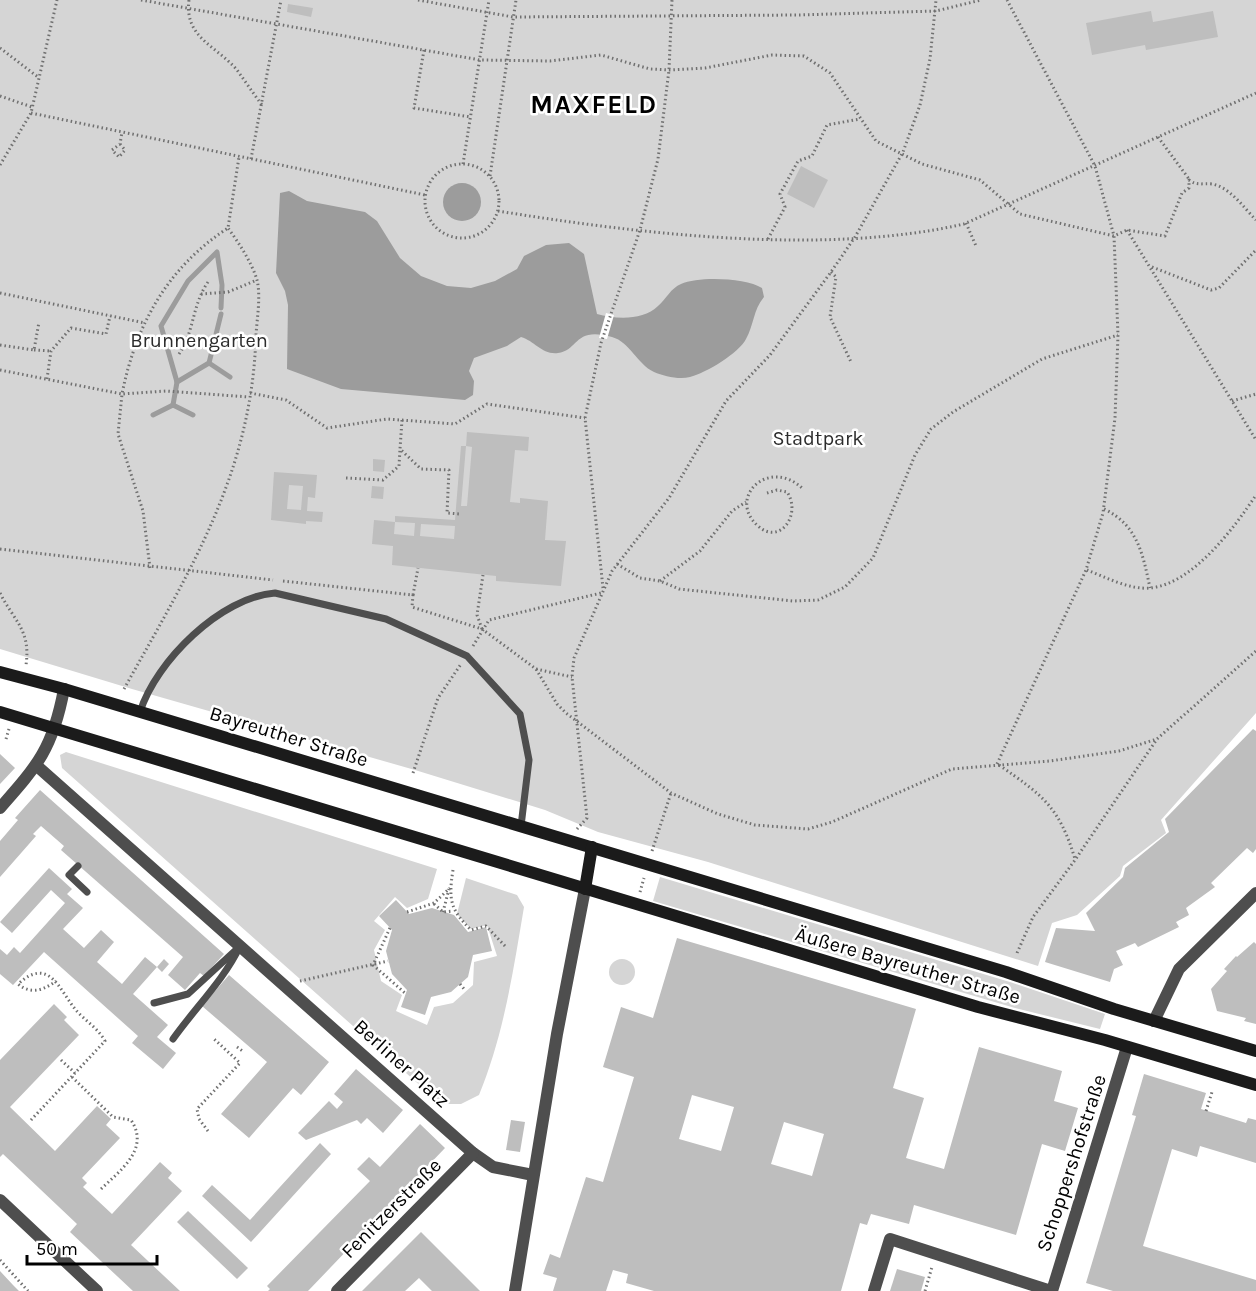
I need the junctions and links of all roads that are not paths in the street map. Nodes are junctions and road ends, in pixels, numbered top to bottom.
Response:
1 (0, 672) edge
2 (64, 689) junction
3 (0, 712) edge
4 (140, 712) junction
5 (54, 729) junction
6 (37, 766) junction
7 (0, 808) edge
8 (521, 826) junction
9 (567, 840) joint
10 (592, 847) junction
11 (78, 866) dead end
12 (585, 889) junction
13 (87, 892) dead end
14 (1256, 893) edge
15 (240, 946) junction
16 (154, 1003) dead end
17 (1154, 1021) junction
18 (173, 1039) dead end
19 (1127, 1047) junction
20 (1256, 1051) edge
21 (1256, 1085) edge
22 (473, 1153) junction
23 (533, 1175) junction
24 (0, 1200) edge
25 (97, 1291) edge
26 (337, 1291) edge
27 (515, 1291) edge
28 (874, 1291) edge
29 (1052, 1291) edge

1 - 2 main road, Bayreuther Straße
2 - 4 main road, Bayreuther Straße
2 - 5 street
3 - 5 main road
4 - 8 main road, Bayreuther Straße
4 - 8 lane
5 - 6 street
5 - 12 main road, Äußere Bayreuther Straße
6 - 7 street
6 - 15 street, Berliner Platz
8 - 9 main road, Bayreuther Straße
9 - 10 main road, Äußere Bayreuther Straße
10 - 12 main road
10 - 17 main road, Äußere Bayreuther Straße
11 - 13 lane
12 - 19 main road, Äußere Bayreuther Straße
12 - 23 street
14 - 17 street
15 - 16 lane
15 - 18 lane
15 - 22 street, Berliner Platz
17 - 20 main road, Äußere Bayreuther Straße
19 - 21 main road, Äußere Bayreuther Straße
19 - 29 street, Schoppershofstraße
22 - 23 street, Berliner Platz
22 - 26 street, Fenitzerstraße
23 - 27 street
24 - 25 street
28 - 29 street

